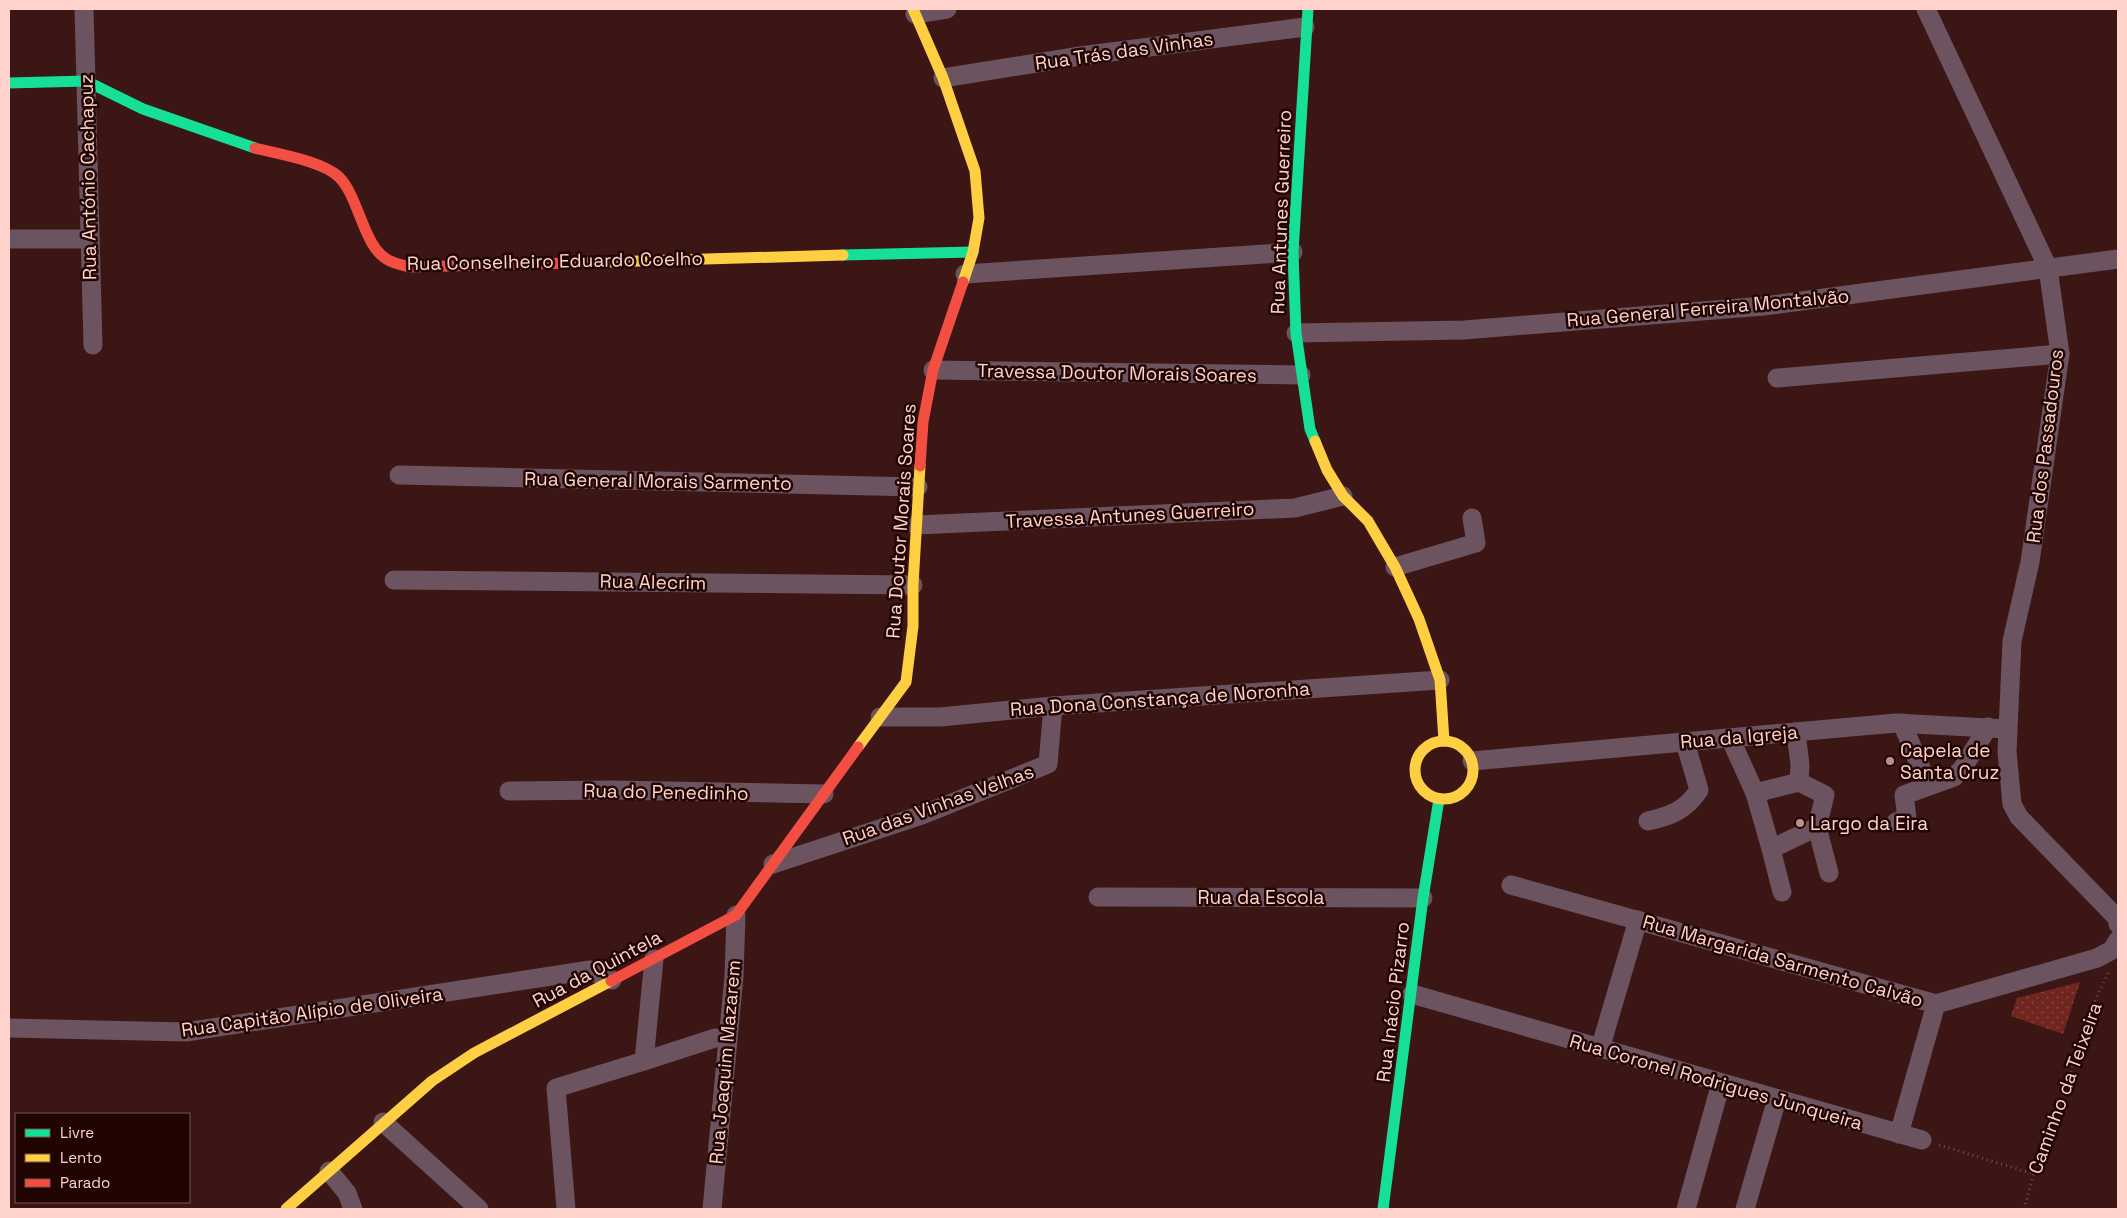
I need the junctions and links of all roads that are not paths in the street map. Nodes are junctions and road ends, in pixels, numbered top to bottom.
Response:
1 (84, 9) edge
2 (947, 9) edge
3 (1926, 9) edge
4 (914, 12) edge
5 (1307, 18) edge
6 (943, 78) junction
7 (86, 81) junction
8 (9, 83) edge
9 (90, 239) junction
10 (9, 240) edge
11 (973, 252) junction
12 (1293, 252) junction
13 (2118, 259) edge
14 (2048, 268) junction
15 (965, 274) junction
16 (1296, 333) junction
17 (92, 345) dead end
18 (2060, 354) junction
19 (933, 370) junction
20 (1301, 375) junction
21 (1777, 378) dead end
22 (398, 475) dead end
23 (918, 487) junction
24 (1343, 496) junction
25 (1472, 518) dead end
26 (916, 525) junction
27 (1395, 567) junction
28 (394, 580) dead end
29 (913, 585) junction
30 (1440, 680) junction
31 (1052, 706) junction
32 (880, 717) junction
33 (1902, 723) junction
34 (1988, 728) junction
35 (2007, 728) junction
36 (1796, 732) junction
37 (1730, 738) junction
38 (1444, 741) junction
39 (1685, 742) junction
40 (1472, 761) junction
41 (1799, 782) junction
42 (1928, 785) junction
43 (509, 791) dead end
44 (1755, 793) junction
45 (824, 794) junction
46 (1440, 799) junction
47 (1648, 821) dead end
48 (1896, 822) dead end
49 (1817, 827) junction
50 (1771, 849) junction
51 (773, 864) junction
52 (1829, 873) dead end
53 (1511, 885) dead end
54 (1782, 892) dead end
55 (1098, 897) dead end
56 (1423, 898) junction
57 (736, 915) junction
58 (1638, 920) junction
59 (2118, 924) edge
60 (2115, 945) edge
61 (654, 959) junction
62 (612, 980) junction
63 (1412, 994) junction
64 (1936, 1004) junction
65 (9, 1028) edge
66 (715, 1038) dead end
67 (1600, 1048) junction
68 (644, 1061) junction
69 (1721, 1083) junction
70 (1777, 1100) junction
71 (383, 1122) junction
72 (1899, 1134) junction
73 (1922, 1140) road end
74 (329, 1171) junction
75 (286, 1209) edge
76 (353, 1209) edge
77 (479, 1209) edge
78 (566, 1209) edge
79 (712, 1209) edge
80 (1383, 1209) edge
81 (1686, 1209) edge
82 (1745, 1209) edge

1 - 7 street, Rua António Cachapuz
2 - 4 street
3 - 14 street, Rua dos Passadouros
4 - 6 street, Rua Doutor Morais Soares
5 - 6 street, Rua Trás das Vinhas
5 - 12 street, Rua Antunes Guerreiro
6 - 11 street, Rua Doutor Morais Soares
7 - 8 street
7 - 9 street, Rua António Cachapuz
7 - 11 street, Rua Conselheiro Eduardo Coelho
9 - 10 street
9 - 17 street, Rua António Cachapuz
11 - 15 street, Rua Doutor Morais Soares
12 - 15 street
12 - 16 street, Rua Antunes Guerreiro
13 - 14 street, Rua General Ferreira Montalvão
14 - 16 street, Rua General Ferreira Montalvão
14 - 18 street, Rua dos Passadouros
15 - 19 street, Rua Doutor Morais Soares
16 - 20 street, Rua Antunes Guerreiro
18 - 21 street
18 - 35 street, Rua dos Passadouros
19 - 20 street, Travessa Doutor Morais Soares
19 - 23 street, Rua Doutor Morais Soares
20 - 24 street, Rua Antunes Guerreiro
22 - 23 street, Rua General Morais Sarmento
23 - 26 street, Rua Doutor Morais Soares
24 - 26 street, Travessa Antunes Guerreiro
24 - 27 street, Rua Antunes Guerreiro
25 - 27 street
26 - 29 street, Rua Doutor Morais Soares
27 - 30 street, Rua Antunes Guerreiro
28 - 29 street, Rua Alecrim
29 - 32 street, Rua Doutor Morais Soares
30 - 31 street, Rua Dona Constança de Noronha
30 - 38 street, Rua Antunes Guerreiro
31 - 32 street, Rua Dona Constança de Noronha
31 - 51 street, Rua das Vinhas Velhas
32 - 45 street, Rua da Quintela
33 - 34 street, Rua da Igreja
33 - 36 street, Rua da Igreja
33 - 42 street
34 - 35 street, Rua da Igreja
34 - 42 street
35 - 59 street
36 - 37 street, Rua da Igreja
36 - 41 street
37 - 39 street, Rua da Igreja
37 - 44 street
38 - 40 street
38 - 46 street
39 - 40 street, Rua da Igreja
39 - 47 street
40 - 46 street
41 - 44 street
41 - 49 street
42 - 48 street
43 - 45 street, Rua do Penedinho
44 - 50 street
45 - 51 street, Rua da Quintela
46 - 56 street, Rua Inácio Pizarro
49 - 50 street
49 - 52 street
50 - 54 street
51 - 57 street, Rua da Quintela
53 - 58 street, Rua Margarida Sarmento Calvão
55 - 56 street, Rua da Escola
56 - 63 street, Rua Inácio Pizarro
57 - 61 street, Rua da Quintela
57 - 79 street, Rua Joaquim Mazarem
58 - 64 street, Rua Margarida Sarmento Calvão
58 - 67 street
60 - 64 street, Rua Margarida Sarmento Calvão
61 - 62 street, Rua da Quintela
61 - 68 street
62 - 65 street, Rua Capitão Alípio de Oliveira
62 - 71 street, Rua da Quintela
63 - 67 street, Rua Coronel Rodrigues Junqueira
63 - 80 street, Rua Inácio Pizarro
64 - 72 street
66 - 68 street
67 - 69 street, Rua Coronel Rodrigues Junqueira
68 - 78 street
69 - 70 street, Rua Coronel Rodrigues Junqueira
69 - 81 street
70 - 72 street, Rua Coronel Rodrigues Junqueira
70 - 82 street
71 - 74 street, Rua da Quintela
71 - 77 street
72 - 73 street, Rua Coronel Rodrigues Junqueira
74 - 75 street, Rua da Quintela
74 - 76 street

